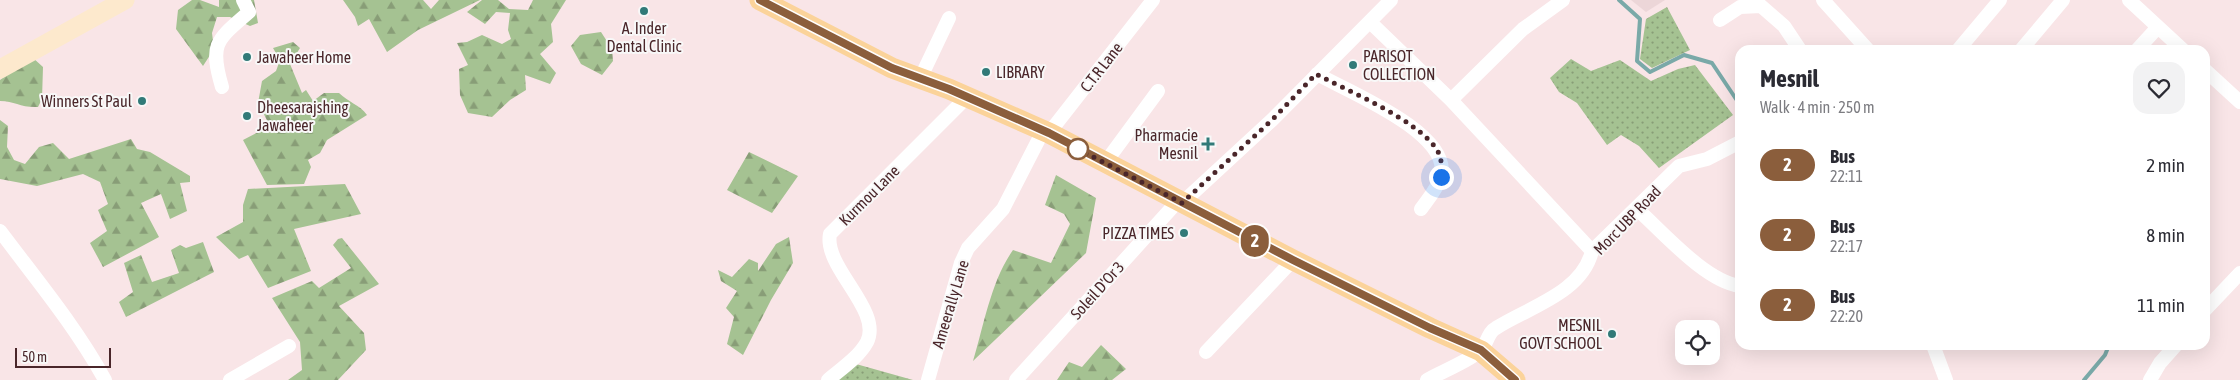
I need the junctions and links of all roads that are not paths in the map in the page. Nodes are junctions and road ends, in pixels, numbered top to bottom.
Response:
1 (125, 0) edge
2 (243, 0) edge
3 (760, 0) edge
4 (1153, 0) edge
5 (1390, 0) edge
6 (1563, 0) edge
7 (1823, 0) edge
8 (2000, 0) edge
9 (2063, 0) edge
10 (2129, 0) edge
11 (949, 18) dead end
12 (1720, 20) dead end
13 (1370, 22) junction
14 (2158, 27) junction
15 (1797, 45) edge
16 (1864, 45) edge
17 (1962, 45) edge
18 (2025, 45) edge
19 (2142, 45) edge
20 (2178, 45) edge
21 (0, 69) edge
22 (1316, 74) junction
23 (2210, 75) edge
24 (920, 79) junction
25 (222, 87) dead end
26 (1158, 91) dead end
27 (967, 97) junction
28 (1450, 100) junction
29 (2240, 102) edge
30 (1046, 132) junction
31 (1735, 145) edge
32 (1105, 163) junction
33 (1180, 202) junction
34 (1421, 209) dead end
35 (1637, 209) junction
36 (0, 231) edge
37 (1592, 251) junction
38 (1293, 260) junction
39 (2240, 273) edge
40 (1735, 285) edge
41 (2210, 305) edge
42 (289, 346) dead end
43 (1481, 350) junction
44 (1935, 350) edge
45 (2172, 350) edge
46 (1206, 352) dead end
47 (105, 380) edge
48 (230, 380) edge
49 (828, 380) edge
50 (928, 380) edge
51 (1016, 380) edge
52 (1427, 380) edge
53 (1515, 380) edge
54 (1946, 380) edge
55 (2150, 380) edge

1 - 21 main road
2 - 25 street
3 - 24 main road
4 - 30 street, C.T.R Lane
5 - 13 street, Soleil D'Or 3
6 - 28 street
7 - 16 street
8 - 17 street
9 - 18 street
10 - 14 street
11 - 24 street
12 - 15 street
13 - 22 street, Soleil D'Or 3
13 - 28 street
14 - 19 street
14 - 20 street
22 - 33 street, Soleil D'Or 3
22 - 34 street
23 - 29 street
24 - 27 main road
26 - 32 street
27 - 30 main road
27 - 49 street, Kurmou Lane
28 - 37 street
30 - 32 main road
30 - 50 street, Ameerally Lane
31 - 35 street, Morc UBP Road
32 - 33 main road
33 - 38 main road
33 - 51 street, Soleil D'Or 3
35 - 37 street, Morc UBP Road
35 - 40 street
36 - 47 street
37 - 43 street, Morc UBP Road
38 - 43 main road
38 - 46 street
39 - 41 street
42 - 48 street
43 - 52 street
43 - 53 main road
44 - 54 street
45 - 55 street

